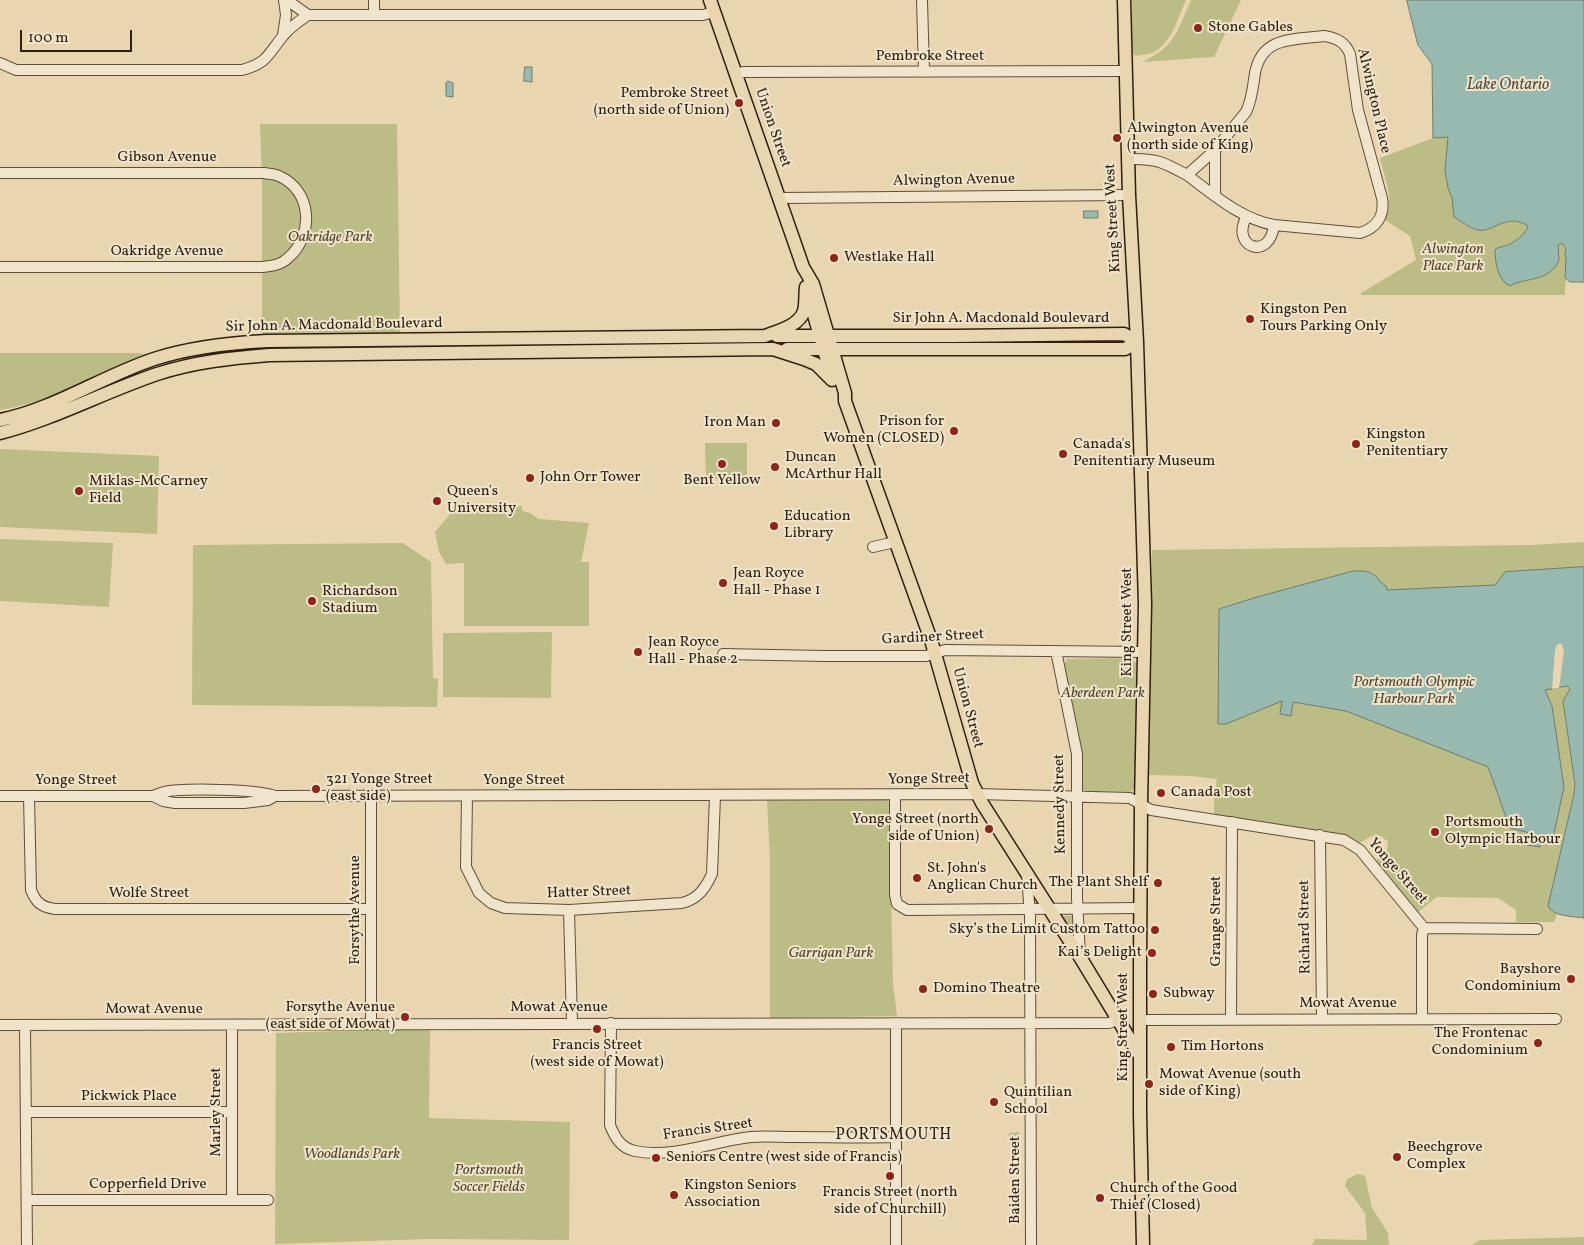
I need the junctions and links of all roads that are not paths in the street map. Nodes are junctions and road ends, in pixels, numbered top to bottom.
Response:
1 (285, 0) edge
2 (374, 0) edge
3 (922, 0) edge
4 (1124, 0) edge
5 (712, 6) edge
6 (308, 15) junction
7 (374, 16) junction
8 (283, 36) junction
9 (0, 63) edge
10 (1125, 71) junction
11 (924, 72) junction
12 (736, 73) junction
13 (1216, 150) junction
14 (1128, 160) junction
15 (0, 173) edge
16 (1187, 176) junction
17 (1129, 195) junction
18 (1216, 195) junction
19 (779, 198) junction
20 (1247, 216) junction
21 (306, 220) joint
22 (1274, 225) junction
23 (0, 267) edge
24 (803, 267) junction
25 (806, 287) junction
26 (823, 335) junction
27 (765, 336) junction
28 (1137, 342) junction
29 (772, 349) junction
30 (828, 349) junction
31 (832, 380) junction
32 (845, 401) junction
33 (0, 420) edge
34 (0, 433) edge
35 (896, 542) junction
36 (873, 547) dead end
37 (1056, 651) junction
38 (935, 652) junction
39 (1145, 652) junction
40 (723, 654) dead end
41 (977, 794) junction
42 (0, 796) edge
43 (29, 796) junction
44 (371, 796) junction
45 (467, 796) junction
46 (715, 796) junction
47 (895, 796) junction
48 (1077, 797) junction
49 (1141, 804) junction
50 (1232, 822) junction
51 (1320, 835) junction
52 (1027, 875) junction
53 (1078, 908) junction
54 (1140, 908) junction
55 (370, 909) junction
56 (1049, 909) junction
57 (569, 910) junction
58 (1029, 910) junction
59 (1424, 928) junction
60 (1537, 929) dead end
61 (1080, 957) junction
62 (1106, 1001) junction
63 (1422, 1019) junction
64 (1556, 1019) dead end
65 (1117, 1020) junction
66 (1140, 1020) junction
67 (1231, 1020) junction
68 (1322, 1020) junction
69 (1030, 1022) junction
70 (572, 1023) junction
71 (611, 1023) junction
72 (896, 1023) junction
73 (371, 1024) junction
74 (0, 1025) edge
75 (25, 1025) junction
76 (232, 1025) junction
77 (1140, 1057) junction
78 (27, 1112) junction
79 (232, 1112) junction
80 (896, 1137) junction
81 (27, 1200) junction
82 (232, 1200) junction
83 (268, 1200) dead end
84 (27, 1245) edge
85 (896, 1245) edge
86 (1031, 1245) edge
87 (1143, 1245) edge

1 - 6 street
1 - 8 street
2 - 7 street
3 - 11 street
4 - 10 main road, King Street West
5 - 7 street
5 - 12 main road, Union Street
6 - 7 street
6 - 8 street
8 - 9 street
10 - 11 street, Pembroke Street
10 - 14 main road, King Street West
11 - 12 street, Pembroke Street
12 - 19 main road, Union Street
13 - 16 street, Alwington Place
13 - 18 street
13 - 22 street, Alwington Place
14 - 16 street, Alwington Place
14 - 17 main road, King Street West
15 - 21 street, Gibson Avenue
16 - 18 street, Alwington Place
17 - 19 street, Alwington Avenue
17 - 28 main road, King Street West
18 - 20 street, Alwington Place
19 - 24 main road, Union Street
20 - 22 street, Alwington Place
20 - 22 street
21 - 23 street, Oakridge Avenue
24 - 25 main road, Union Street
24 - 26 main road, Union Street
25 - 26 main road, Union Street
25 - 27 main road
26 - 27 main road, Sir John A. Macdonald Boulevard
26 - 28 main road, Sir John A. Macdonald Boulevard
26 - 30 main road, Union Street
27 - 33 main road, Sir John A. Macdonald Boulevard
28 - 30 main road, Sir John A. Macdonald Boulevard
28 - 39 main road, King Street West
29 - 30 main road, Sir John A. Macdonald Boulevard
29 - 31 main road
29 - 34 main road, Sir John A. Macdonald Boulevard
30 - 31 main road, Union Street
30 - 32 main road, Union Street
31 - 32 main road, Union Street
32 - 35 main road, Union Street
35 - 36 street
35 - 38 main road, Union Street
37 - 38 street, Gardiner Street
37 - 39 street, Gardiner Street
37 - 48 street, Kennedy Street
38 - 40 street, Gardiner Street
38 - 41 main road, Union Street
39 - 49 main road, King Street West
41 - 47 street, Yonge Street
41 - 48 street, Yonge Street
41 - 52 main road, Union Street
42 - 43 street, Yonge Street
43 - 44 street, Yonge Street
43 - 55 street, Wolfe Street
44 - 45 street, Yonge Street
44 - 55 street, Forsythe Avenue
45 - 46 street, Yonge Street
45 - 57 street, Hatter Street
46 - 47 street, Yonge Street
46 - 57 street, Hatter Street
47 - 58 street
48 - 49 street, Yonge Street
48 - 53 street, Kennedy Street
49 - 50 street, Yonge Street
49 - 54 main road, King Street West
50 - 51 street, Yonge Street
50 - 67 street, Grange Street
51 - 59 street, Yonge Street
51 - 68 street, Richard Street
52 - 56 main road, Union Street
52 - 58 street, Baiden Street
53 - 54 street
53 - 56 street
53 - 61 street, Kennedy Street
54 - 66 main road, King Street West
55 - 73 street, Forsythe Avenue
56 - 58 street
56 - 61 main road, Union Street
57 - 70 street
58 - 69 street, Baiden Street
59 - 60 street, Yonge Street
59 - 63 street
61 - 62 main road, Union Street
62 - 65 main road, Union Street
62 - 66 main road, Union Street
63 - 64 street, Mowat Avenue
63 - 68 street, Mowat Avenue
65 - 69 street, Mowat Avenue
65 - 77 main road, Union Street
66 - 67 street, Mowat Avenue
66 - 77 main road, King Street West
67 - 68 street, Mowat Avenue
69 - 72 street, Mowat Avenue
69 - 86 street, Baiden Street
70 - 71 street, Mowat Avenue
70 - 73 street, Mowat Avenue
71 - 72 street, Mowat Avenue
71 - 80 street, Francis Street
72 - 80 street
73 - 76 street, Mowat Avenue
74 - 75 street, Mowat Avenue
75 - 76 street, Mowat Avenue
75 - 78 street
76 - 79 street, Marley Street
77 - 87 main road, King Street West
78 - 79 street, Pickwick Place
78 - 81 street
79 - 82 street, Marley Street
80 - 85 street
81 - 82 street, Copperfield Drive
81 - 84 street
82 - 83 street, Copperfield Drive

